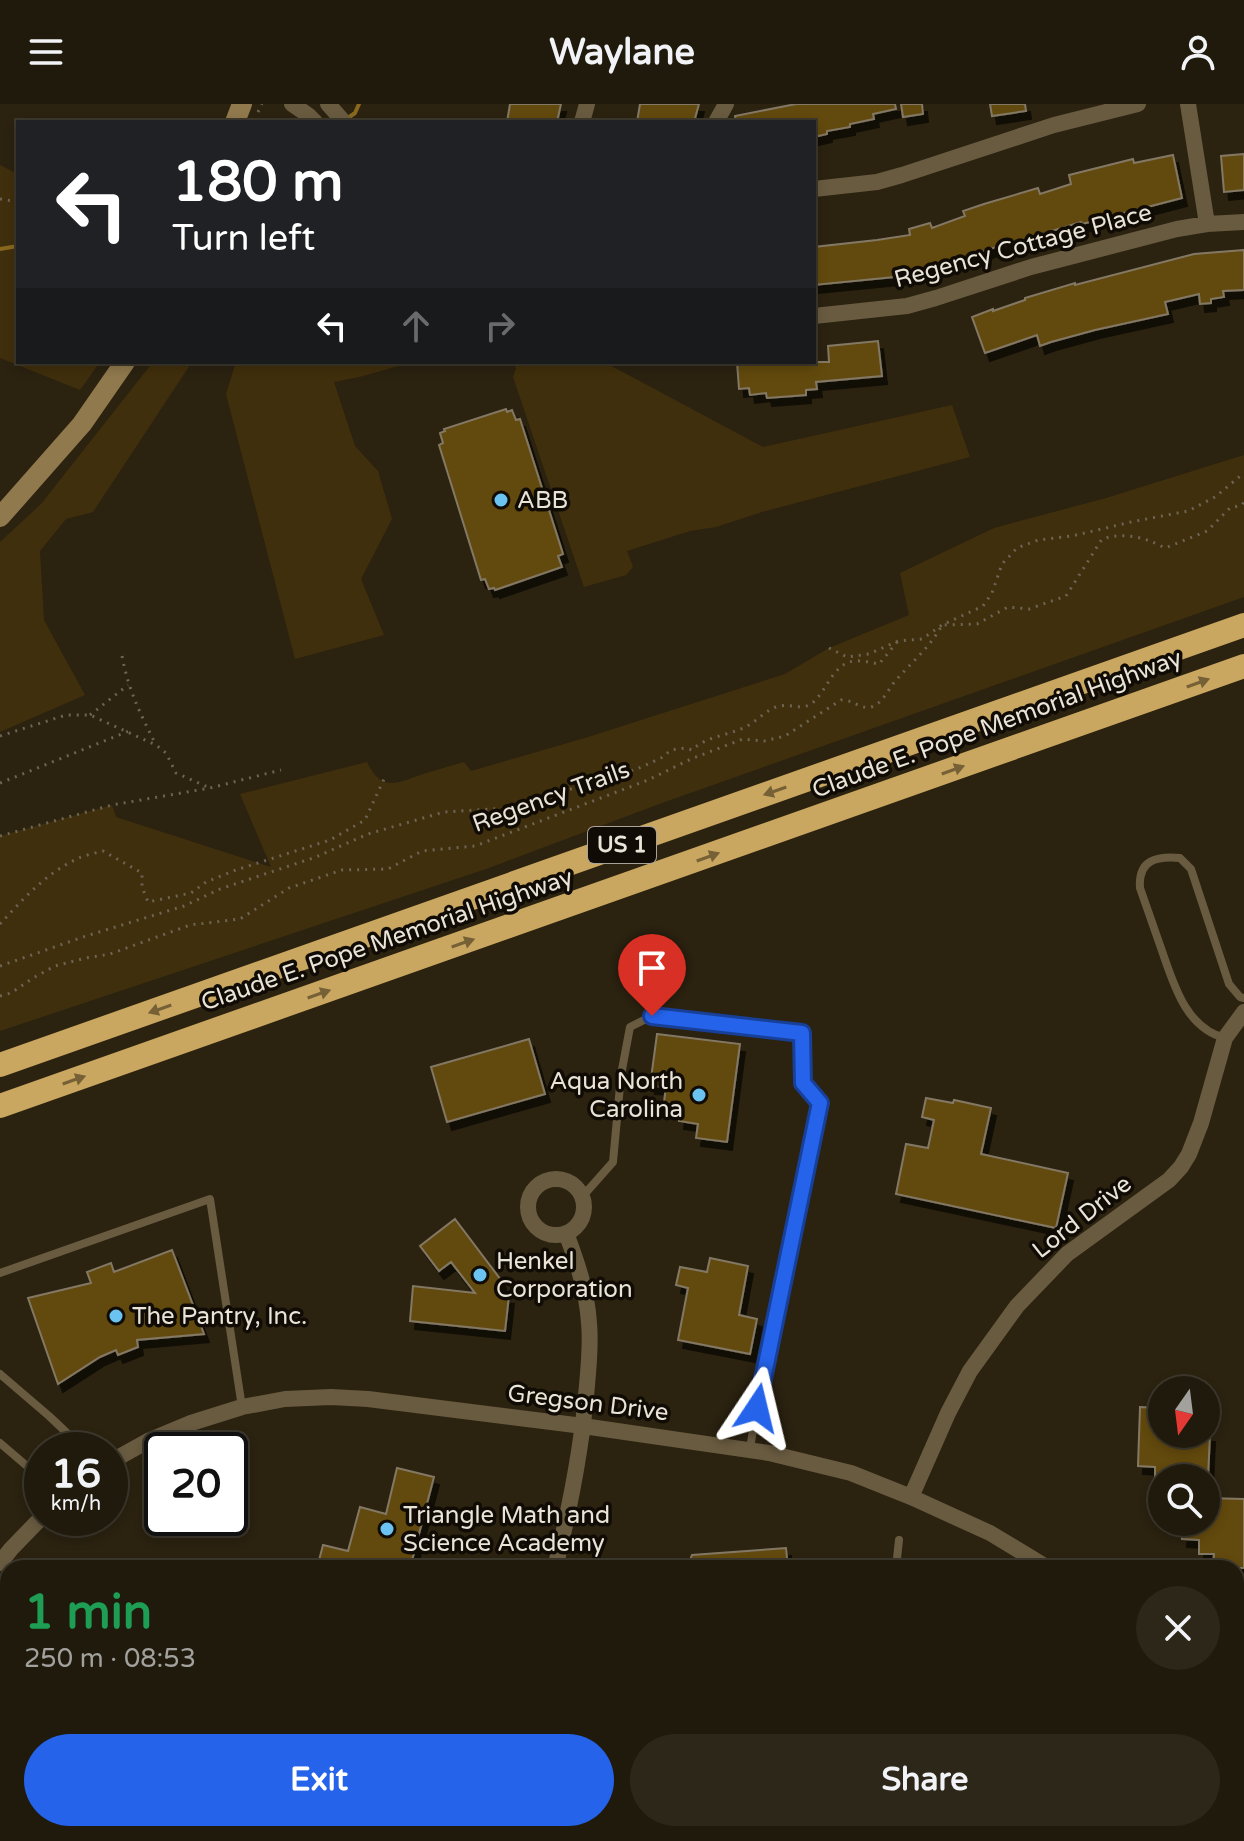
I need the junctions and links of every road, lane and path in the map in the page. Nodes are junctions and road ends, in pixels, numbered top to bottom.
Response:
1 (262, 104) edge
2 (292, 104) edge
3 (1138, 104) edge
4 (1188, 104) edge
5 (329, 105) edge
6 (250, 108) edge
7 (312, 118) edge
8 (342, 120) edge
9 (816, 189) edge
10 (1244, 222) edge
11 (1207, 224) junction
12 (816, 316) edge
13 (124, 364) edge
14 (1244, 473) edge
15 (36, 476) junction
16 (0, 498) edge
17 (1244, 502) edge
18 (0, 517) edge
19 (942, 625) junction
20 (1244, 625) edge
21 (898, 641) junction
22 (829, 648) dead end
23 (122, 656) dead end
24 (1244, 666) edge
25 (128, 685) junction
26 (90, 715) junction
27 (129, 731) junction
28 (0, 736) edge
29 (156, 745) junction
30 (281, 770) dead end
31 (385, 777) dead end
32 (0, 783) edge
33 (210, 788) junction
34 (0, 836) edge
35 (0, 924) edge
36 (0, 966) edge
37 (0, 996) edge
38 (1244, 998) edge
39 (1244, 1012) edge
40 (1225, 1038) junction
41 (0, 1065) edge
42 (0, 1106) edge
43 (582, 1197) junction
44 (566, 1233) junction
45 (0, 1273) edge
46 (0, 1374) edge
47 (242, 1407) junction
48 (583, 1426) junction
49 (66, 1432) edge
50 (0, 1443) edge
51 (750, 1449) junction
52 (128, 1452) edge
53 (24, 1464) edge
54 (911, 1497) junction
55 (24, 1536) edge
56 (899, 1540) dead end
57 (2, 1560) edge
58 (557, 1560) edge
59 (897, 1560) edge
60 (1035, 1560) edge

1 - 6 path
2 - 7 street
3 - 9 street
4 - 11 street
5 - 8 street
10 - 11 street, Regency Cottage Place
11 - 12 street, Regency Cottage Place
13 - 15 street
14 - 19 path, Regency Trails
15 - 16 street
15 - 18 street
17 - 19 path, Regency Trails
19 - 21 path, Regency Trails
19 - 37 path, Regency Trails
20 -> 41 highway, Claude E. Pope Memorial Highway / US 1
21 - 22 path, Regency Trails
21 - 36 path, Regency Trails
23 - 25 path
42 -> 24 highway, Claude E. Pope Memorial Highway / US 1
25 - 26 path
25 - 29 path
26 - 27 path
26 - 28 path
27 - 29 path
27 - 32 path
29 - 33 path
30 - 33 path
31 - 35 path
33 - 34 path
38 - 40 lane
39 - 40 street, Lord Drive
40 - 54 street, Lord Drive
43 - 44 street
43 - 44 street
43 - 51 lane
44 - 48 street
45 - 47 lane
46 - 49 lane
47 - 48 street, Gregson Drive
47 - 52 street, Gregson Drive
48 - 51 street, Gregson Drive
48 - 58 street
50 - 53 lane
51 - 54 street, Gregson Drive
54 - 60 street, Gregson Drive
55 - 57 street
56 - 59 lane

